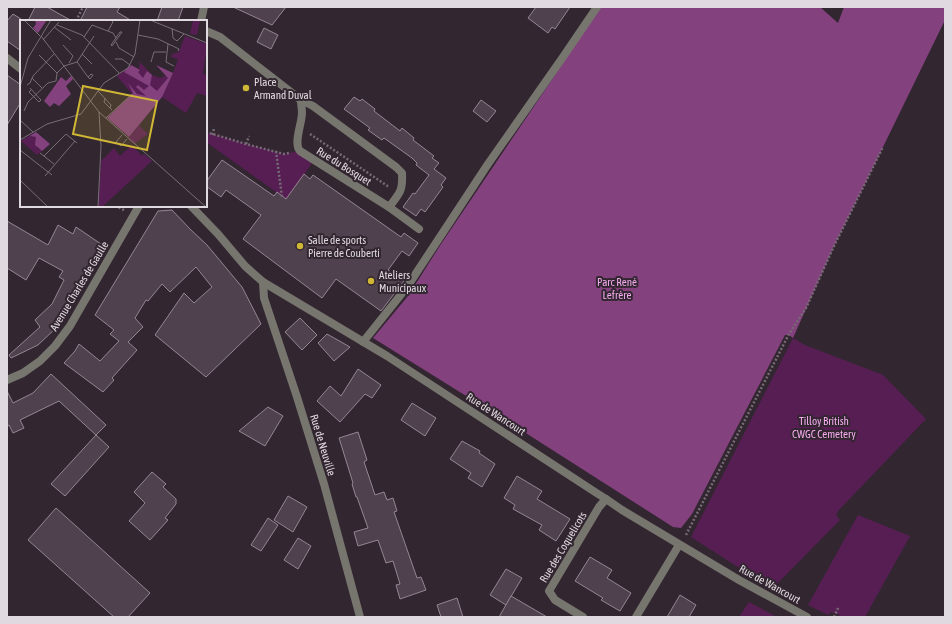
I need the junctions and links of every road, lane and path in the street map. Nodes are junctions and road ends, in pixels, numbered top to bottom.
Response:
1 (83, 7) edge
2 (204, 7) edge
3 (596, 7) edge
4 (76, 20) edge
5 (201, 20) edge
6 (207, 30) edge
7 (7, 58) edge
8 (20, 68) edge
9 (301, 100) junction
10 (214, 127) dead end
11 (300, 127) junction
12 (207, 132) edge
13 (213, 135) junction
14 (249, 136) dead end
15 (246, 144) junction
16 (883, 147) dead end
17 (276, 151) junction
18 (300, 151) junction
19 (400, 193) junction
20 (282, 196) dead end
21 (138, 207) edge
22 (192, 207) edge
23 (389, 207) junction
24 (419, 229) dead end
25 (263, 282) junction
26 (363, 342) junction
27 (7, 380) edge
28 (606, 499) junction
29 (679, 545) junction
30 (839, 606) dead end
31 (360, 617) edge
32 (583, 617) edge
33 (636, 617) edge
34 (807, 617) edge
35 (834, 617) edge

1 - 4 path
2 - 5 street
3 - 26 street
6 - 9 street
7 - 8 street
9 - 11 street, Rue du Bosquet
9 - 19 street
10 - 13 path
11 - 18 street, Rue du Bosquet
11 - 19 path
12 - 13 path
13 - 15 path
14 - 15 path
15 - 17 path
16 - 29 path
17 - 18 path
17 - 20 path
18 - 23 street, Rue du Bosquet
19 - 23 street
21 - 27 street, Avenue Charles de Gaulle
22 - 25 street, Rue de Wancourt
23 - 24 street, Rue du Bosquet
25 - 26 street, Rue de Wancourt
25 - 31 street, Rue de Neuville
26 - 28 street, Rue de Wancourt
28 - 29 street, Rue de Wancourt
28 - 32 street, Rue des Coquelicots
29 - 33 street
29 - 34 street, Rue de Wancourt
30 - 35 path

